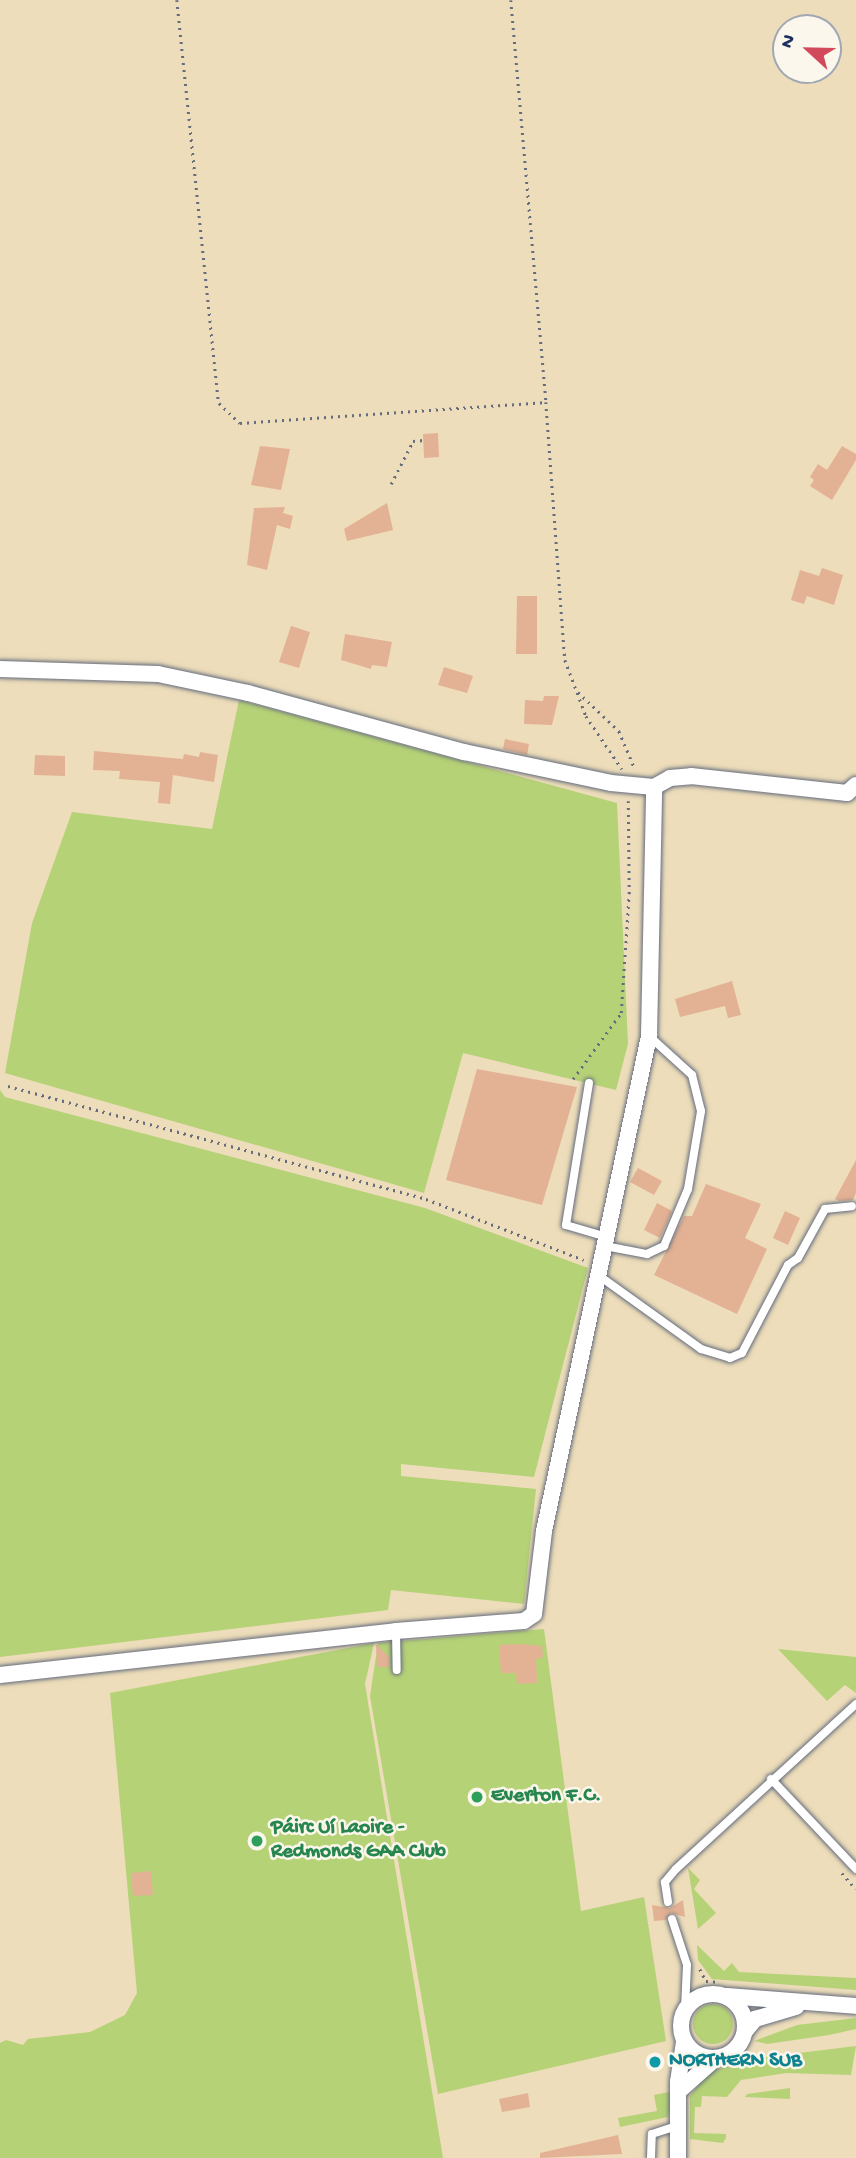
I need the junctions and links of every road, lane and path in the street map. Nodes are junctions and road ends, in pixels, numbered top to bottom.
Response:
1 (177, 0) edge
2 (511, 0) edge
3 (546, 402) junction
4 (424, 440) dead end
5 (391, 484) dead end
6 (0, 670) edge
7 (577, 691) junction
8 (624, 772) dead end
9 (856, 785) edge
10 (647, 786) junction
11 (628, 800) dead end
12 (649, 1036) junction
13 (573, 1079) dead end
14 (589, 1083) dead end
15 (8, 1086) dead end
16 (852, 1206) dead end
17 (606, 1242) junction
18 (599, 1271) junction
19 (396, 1631) junction
20 (397, 1671) dead end
21 (0, 1675) edge
22 (856, 1704) edge
23 (771, 1779) junction
24 (856, 1869) edge
25 (668, 1902) dead end
26 (672, 1919) dead end
27 (727, 1996) junction
28 (816, 2003) junction
29 (856, 2006) edge
30 (685, 2009) junction
31 (745, 2031) junction
32 (684, 2042) junction
33 (715, 2059) junction
34 (680, 2091) junction
35 (679, 2125) junction
36 (651, 2158) edge
37 (678, 2158) edge

1 - 3 path
2 - 3 path
3 - 7 path
4 - 5 path
6 - 10 street
7 - 8 path
7 - 10 path
9 - 10 street
10 - 12 street
11 - 13 path
12 - 17 street
12 - 17 lane
14 - 17 lane
15 - 18 path
16 - 18 lane
17 - 18 street
18 - 19 street
19 - 20 lane
19 - 21 street
22 - 23 lane
23 - 24 lane
23 - 25 lane
26 - 30 lane
27 - 28 street
27 - 30 street
27 - 31 street
28 - 29 street
28 - 31 street
30 - 32 street
31 - 33 street
32 - 33 street
32 - 34 street
33 - 34 street
34 - 35 street
35 - 36 lane
35 - 37 street

